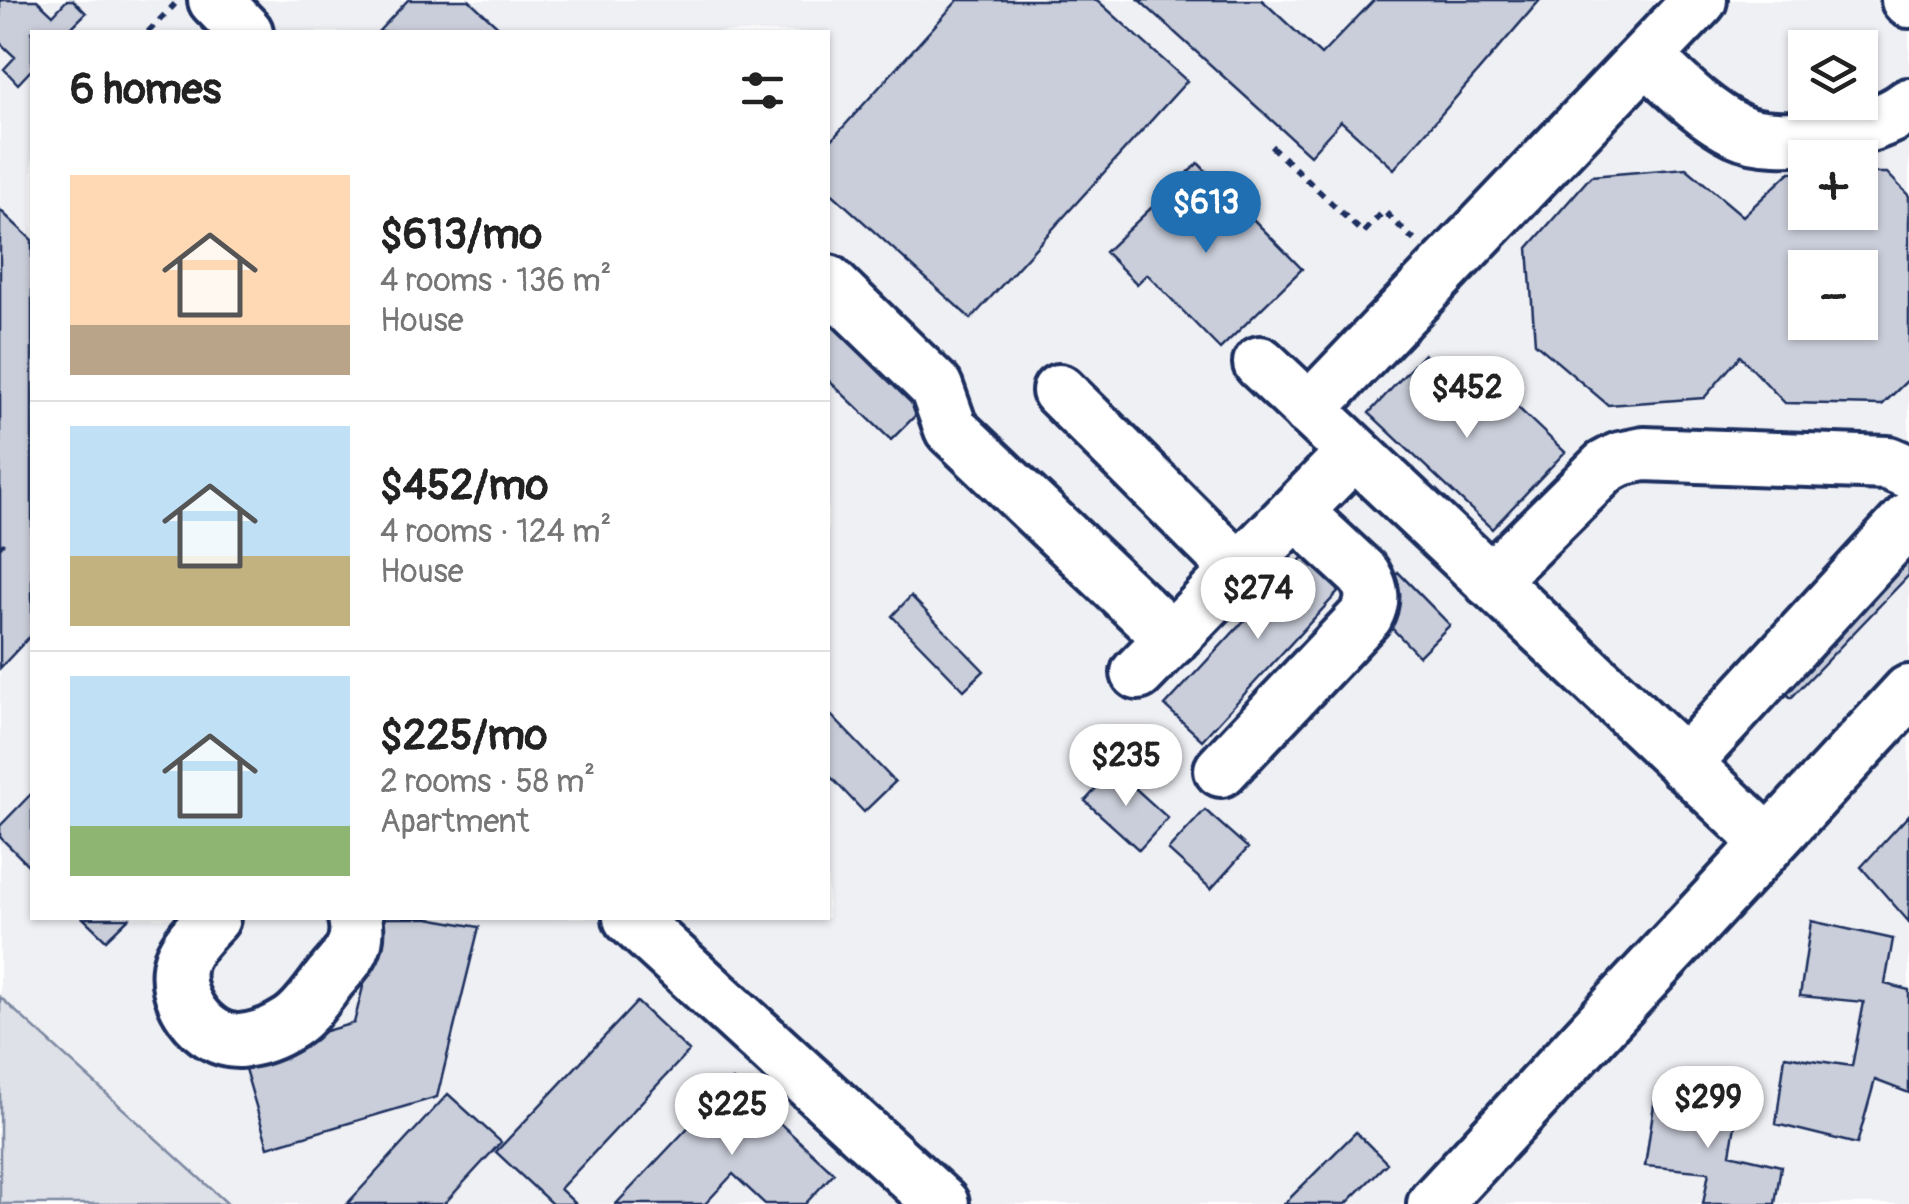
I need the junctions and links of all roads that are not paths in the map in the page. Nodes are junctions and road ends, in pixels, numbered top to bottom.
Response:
1 (215, 0) edge
2 (1700, 0) edge
3 (244, 30) edge
4 (1646, 57) junction
5 (1909, 105) edge
6 (830, 284) edge
7 (1260, 363) dead end
8 (1058, 391) dead end
9 (1309, 410) junction
10 (1354, 452) junction
11 (1909, 472) edge
12 (1296, 512) junction
13 (1909, 520) edge
14 (1240, 571) junction
15 (1490, 580) junction
16 (1909, 692) edge
17 (1684, 764) junction
18 (1222, 770) dead end
19 (1769, 843) junction
20 (211, 920) edge
21 (356, 920) edge
22 (632, 920) edge
23 (942, 1204) edge
24 (1434, 1204) edge

1 - 3 street
2 - 4 street
4 - 5 street
4 - 9 street
6 - 14 street
7 - 9 street
8 - 14 street
9 - 10 street
10 - 12 street
10 - 15 street
11 - 15 street
12 - 14 street
12 - 18 street
13 - 17 street
15 - 17 street
16 - 19 street
17 - 19 street
19 - 24 street
20 - 21 street
22 - 23 street

